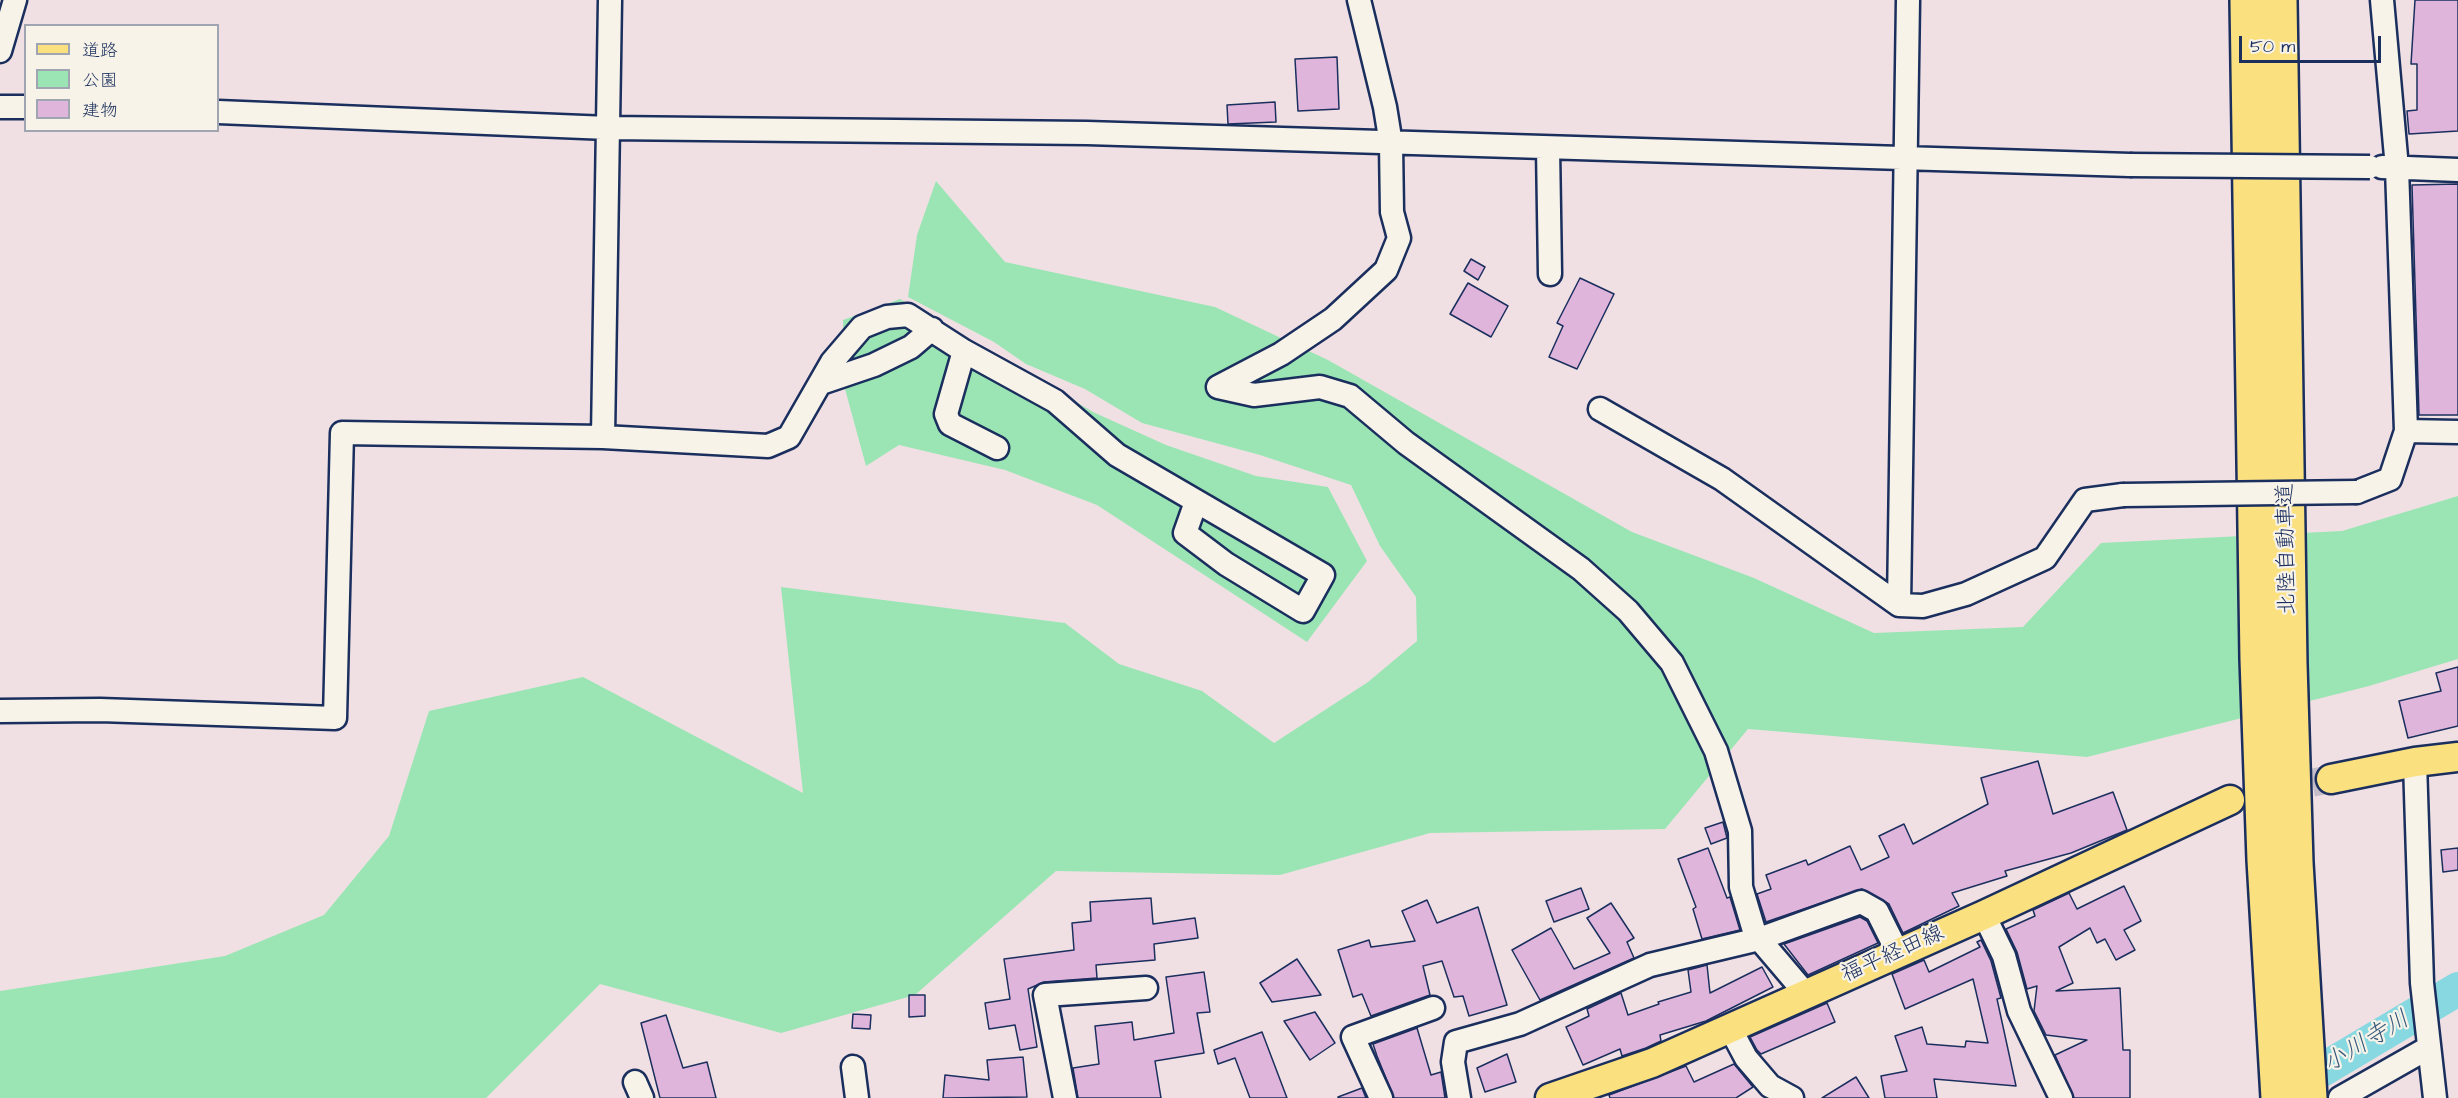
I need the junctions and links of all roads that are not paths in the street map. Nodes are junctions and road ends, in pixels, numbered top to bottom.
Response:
1 (15, 0) edge
2 (610, 0) edge
3 (1359, 0) edge
4 (1908, 0) edge
5 (2247, 0) edge
6 (2280, 0) edge
7 (2382, 0) edge
8 (0, 51) edge
9 (0, 107) edge
10 (24, 107) edge
11 (219, 112) edge
12 (609, 128) junction
13 (1391, 144) junction
14 (1548, 148) junction
15 (1905, 156) junction
16 (2397, 168) junction
17 (2458, 170) edge
18 (1550, 274) dead end
19 (932, 329) junction
20 (964, 351) junction
21 (821, 383) junction
22 (1600, 409) dead end
23 (2406, 431) junction
24 (2458, 432) edge
25 (603, 437) junction
26 (997, 448) dead end
27 (1196, 502) junction
28 (1899, 605) junction
29 (0, 711) edge
30 (2458, 757) edge
31 (2415, 762) junction
32 (2331, 779) tunnel mouth
33 (2230, 800) dead end
34 (1984, 915) junction
35 (1759, 939) junction
36 (1898, 953) junction
37 (1146, 988) dead end
38 (1806, 994) junction
39 (1433, 1008) dead end
40 (1730, 1028) junction
41 (2428, 1048) junction
42 (853, 1067) dead end
43 (857, 1098) edge
44 (1065, 1098) edge
45 (1381, 1098) edge
46 (1459, 1098) edge
47 (1554, 1098) edge
48 (1792, 1098) edge
49 (2061, 1098) edge
50 (2277, 1098) edge
51 (2310, 1098) edge
52 (2340, 1098) edge
53 (2435, 1098) edge

1 - 8 street
2 - 12 street
3 - 13 street
4 - 15 street
5 - 50 highway, 北陸自動車道
6 - 51 highway, 北陸自動車道
7 - 16 street
9 - 10 street
11 - 12 street
12 - 13 street
12 - 25 street
13 - 14 street
13 - 35 street
14 - 15 street
14 - 18 street
15 - 16 street, bridge
15 - 28 street
16 - 17 street
16 - 23 street
19 - 20 street
19 - 21 street
19 - 21 street
20 - 26 street
20 - 27 street
21 - 25 street
22 - 28 street
23 - 24 street
23 - 28 street, bridge
25 - 29 street
27 - 27 street
30 - 31 main road
31 - 32 main road
31 - 41 street
33 - 34 main road, 福平経田線
34 - 36 main road, 福平経田線
34 - 49 street
35 - 36 street
35 - 38 street
35 - 46 street
36 - 38 main road, 福平経田線
37 - 44 street
38 - 40 main road, 福平経田線
39 - 45 street
40 - 47 main road, 福平経田線
40 - 48 street
41 - 52 street
41 - 53 street
42 - 43 street

